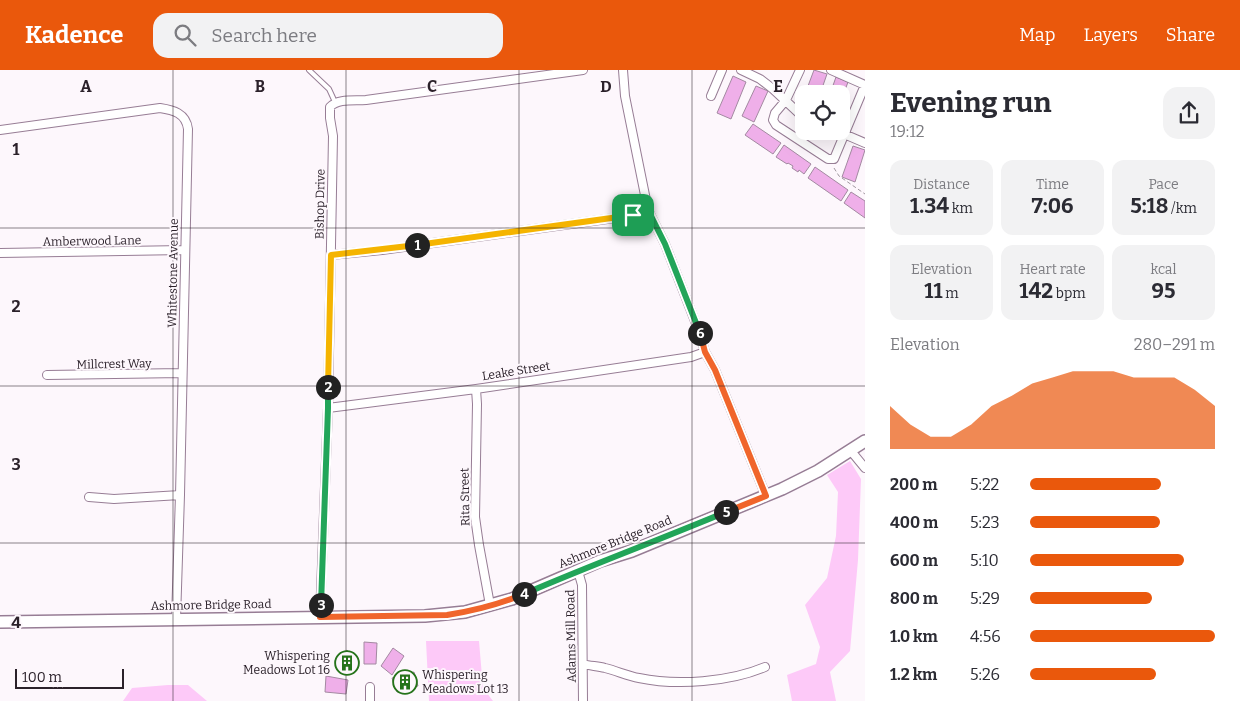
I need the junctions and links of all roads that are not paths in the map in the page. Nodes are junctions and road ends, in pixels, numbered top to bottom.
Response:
1 (309, 70) edge
2 (582, 70) edge
3 (623, 70) edge
4 (722, 70) edge
5 (741, 70) edge
6 (800, 70) edge
7 (831, 70) edge
8 (865, 85) edge
9 (711, 96) dead end
10 (786, 100) junction
11 (335, 102) junction
12 (795, 110) edge
13 (850, 122) edge
14 (0, 130) edge
15 (850, 136) edge
16 (795, 137) edge
17 (800, 140) edge
18 (842, 140) edge
19 (865, 142) edge
20 (648, 210) junction
21 (184, 250) junction
22 (0, 253) edge
23 (331, 255) junction
24 (705, 352) junction
25 (182, 373) junction
26 (47, 375) dead end
27 (476, 389) junction
28 (328, 408) junction
29 (865, 441) edge
30 (851, 451) junction
31 (865, 468) edge
32 (180, 495) junction
33 (766, 496) junction
34 (89, 497) dead end
35 (578, 571) junction
36 (490, 605) junction
37 (320, 617) junction
38 (176, 619) junction
39 (0, 622) edge
40 (582, 664) junction
41 (765, 667) dead end
42 (370, 687) dead end
43 (370, 701) edge
44 (583, 701) edge

1 - 11 lane
2 - 11 street
3 - 20 street
4 - 9 street
5 - 10 street
6 - 10 street
7 - 8 street
8 - 13 street
10 - 12 street
10 - 16 street
11 - 23 street, Bishop Drive
14 - 21 street, Whitestone Avenue
15 - 19 street
17 - 18 street
20 - 23 street
20 - 24 street
21 - 22 street, Amberwood Lane
21 - 25 street, Whitestone Avenue
23 - 28 street, Bishop Drive
24 - 27 street, Leake Street
24 - 33 street
25 - 26 street, Millcrest Way
25 - 32 street, Whitestone Avenue
27 - 28 street, Leake Street
27 - 36 street, Rita Street
28 - 37 street, Bishop Drive
29 - 30 main road, Ashmore Bridge Road
30 - 31 street
30 - 33 main road, Ashmore Bridge Road
32 - 34 street
32 - 38 street, Whitestone Avenue
33 - 35 main road, Ashmore Bridge Road
35 - 36 main road, Ashmore Bridge Road
35 - 40 street, Adams Mill Road
36 - 37 main road, Ashmore Bridge Road
37 - 38 main road, Ashmore Bridge Road
38 - 39 main road, Ashmore Bridge Road
40 - 41 street
40 - 44 street, Adams Mill Road
42 - 43 street

